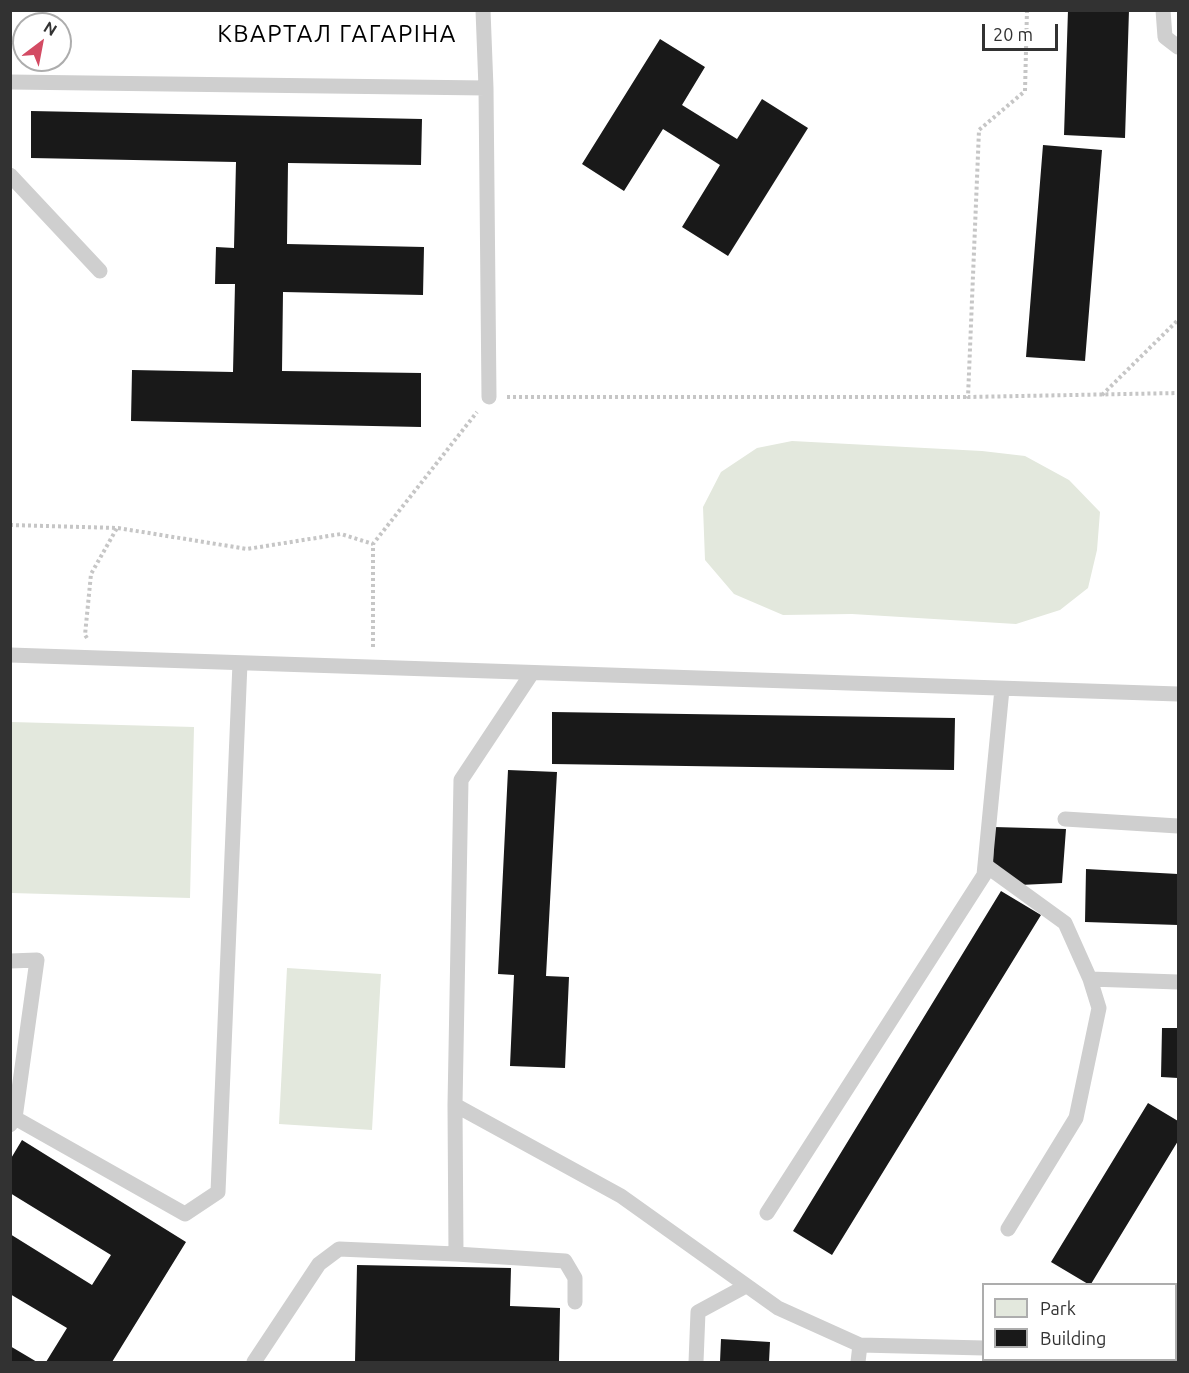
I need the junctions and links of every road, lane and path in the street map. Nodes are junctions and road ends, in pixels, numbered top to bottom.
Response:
1 (483, 10) edge
2 (1027, 10) edge
3 (1163, 10) edge
4 (1179, 47) edge
5 (10, 82) edge
6 (486, 88) junction
7 (10, 175) edge
8 (100, 271) dead end
9 (1179, 320) edge
10 (1179, 393) edge
11 (1102, 395) junction
12 (489, 397) junction
13 (968, 398) junction
14 (10, 525) edge
15 (118, 528) junction
16 (373, 544) junction
17 (10, 655) edge
18 (101, 658) junction
19 (240, 663) junction
20 (372, 668) junction
21 (532, 673) junction
22 (1002, 688) junction
23 (1179, 694) edge
24 (1065, 819) dead end
25 (1179, 826) edge
26 (985, 865) junction
27 (10, 961) edge
28 (1090, 979) junction
29 (1179, 982) edge
30 (454, 1105) junction
31 (12, 1120) edge
32 (767, 1213) dead end
33 (1008, 1229) dead end
34 (456, 1254) junction
35 (746, 1286) junction
36 (575, 1302) dead end
37 (860, 1345) junction
38 (982, 1348) edge
39 (254, 1362) edge
40 (696, 1362) edge
41 (858, 1362) edge

1 - 6 lane
2 - 13 path
3 - 4 lane
5 - 6 lane
6 - 12 lane
7 - 8 lane
9 - 11 path
10 - 11 path
11 - 13 path
12 - 13 path
12 - 16 path
14 - 15 path
15 - 16 path
15 - 18 path
16 - 20 path
17 - 18 lane
18 - 19 lane
19 - 20 lane
19 - 31 lane
20 - 21 lane
21 - 22 lane
21 - 30 lane
22 - 23 lane
22 - 26 lane
24 - 25 lane
26 - 28 lane
26 - 32 lane
27 - 31 lane
28 - 29 lane
28 - 33 lane
30 - 34 lane
30 - 35 lane
34 - 36 lane
34 - 39 lane
35 - 37 lane
35 - 40 lane
37 - 38 lane
37 - 41 lane

